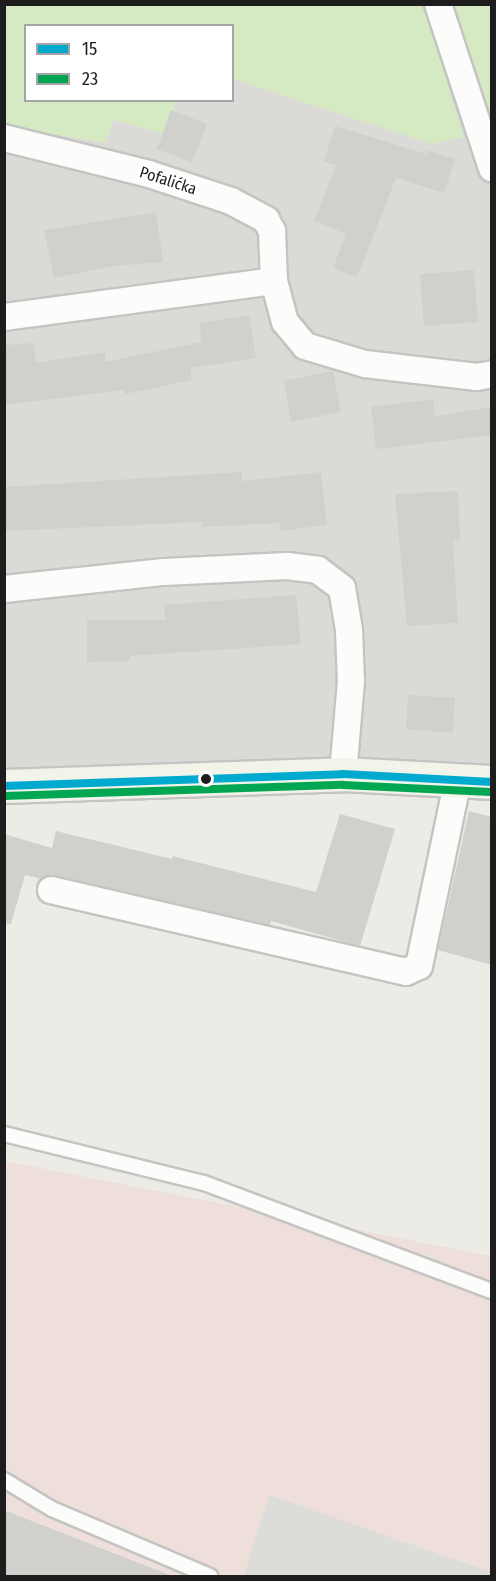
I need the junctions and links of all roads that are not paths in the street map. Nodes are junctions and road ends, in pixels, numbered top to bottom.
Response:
1 (438, 4) edge
2 (4, 138) edge
3 (492, 168) edge
4 (274, 281) junction
5 (4, 317) edge
6 (492, 374) edge
7 (4, 589) edge
8 (343, 774) junction
9 (458, 780) junction
10 (492, 782) edge
11 (4, 786) edge
12 (51, 890) dead end
13 (4, 1134) edge
14 (492, 1291) edge
15 (4, 1480) edge
16 (210, 1576) edge

1 - 3 street
2 - 4 street, Pofalićka
4 - 5 street
4 - 6 street, Pofalićka
7 - 8 street
8 - 9 main road
8 - 11 main road
9 - 10 main road
9 - 12 street
13 - 14 lane
15 - 16 lane

